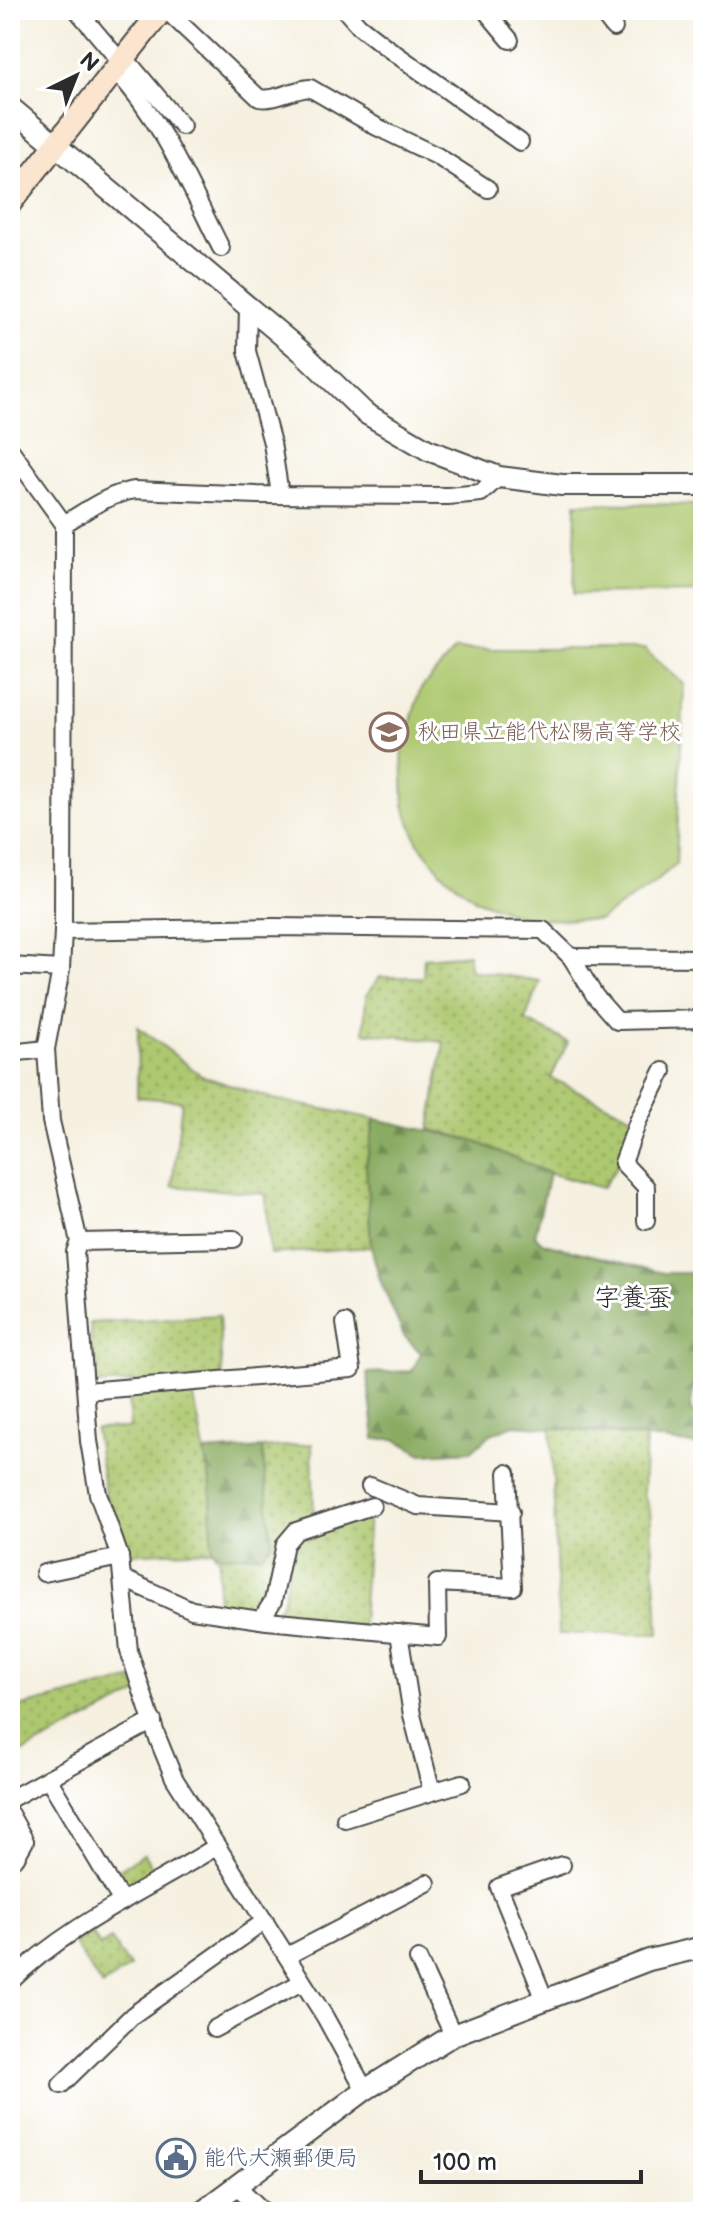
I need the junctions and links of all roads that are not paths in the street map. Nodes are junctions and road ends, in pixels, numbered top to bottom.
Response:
1 (77, 10) edge
2 (164, 10) edge
3 (345, 10) edge
4 (485, 10) edge
5 (600, 10) edge
6 (614, 28) dead end
7 (510, 40) dead end
8 (119, 62) junction
9 (10, 107) edge
10 (182, 126) dead end
11 (520, 142) dead end
12 (55, 147) junction
13 (488, 189) dead end
14 (10, 203) edge
15 (221, 248) dead end
16 (248, 308) junction
17 (10, 449) edge
18 (499, 477) junction
19 (703, 485) edge
20 (280, 494) junction
21 (64, 524) junction
22 (63, 931) junction
23 (571, 957) junction
24 (703, 958) edge
25 (10, 966) edge
26 (61, 969) junction
27 (703, 1019) edge
28 (46, 1049) junction
29 (10, 1053) edge
30 (663, 1071) dead end
31 (646, 1221) dead end
32 (234, 1239) dead end
33 (79, 1242) junction
34 (345, 1323) dead end
35 (86, 1391) junction
36 (507, 1473) dead end
37 (370, 1486) dead end
38 (372, 1506) dead end
39 (511, 1512) junction
40 (120, 1557) junction
41 (44, 1573) dead end
42 (124, 1579) junction
43 (261, 1620) junction
44 (399, 1633) junction
45 (153, 1721) junction
46 (48, 1778) junction
47 (462, 1783) dead end
48 (432, 1792) junction
49 (10, 1799) edge
50 (10, 1814) edge
51 (345, 1819) dead end
52 (217, 1846) junction
53 (10, 1861) edge
54 (562, 1865) dead end
55 (427, 1883) dead end
56 (122, 1902) junction
57 (265, 1921) junction
58 (703, 1947) edge
59 (287, 1956) junction
60 (418, 1959) dead end
61 (10, 1982) edge
62 (302, 1982) junction
63 (545, 2000) junction
64 (214, 2029) dead end
65 (453, 2035) junction
66 (61, 2085) dead end
67 (365, 2090) junction
68 (236, 2185) junction
69 (201, 2212) edge
70 (264, 2212) edge

1 - 8 street
2 - 8 main road
2 - 13 street
3 - 11 street
4 - 7 street
5 - 6 street
8 - 10 street
8 - 12 main road
8 - 15 street
9 - 12 street
12 - 14 main road
12 - 16 street
16 - 18 street
16 - 20 street
17 - 21 street
18 - 19 street
18 - 20 street
20 - 21 street
21 - 22 street
22 - 23 street
22 - 26 street
23 - 24 street
23 - 27 street
25 - 26 street
26 - 28 street
28 - 29 street
28 - 33 street
30 - 31 street
32 - 33 street
33 - 35 street
34 - 35 street
35 - 40 street
36 - 39 street
37 - 39 street
38 - 43 street
39 - 44 street
40 - 41 street
40 - 42 street
42 - 43 street
42 - 45 street
43 - 44 street
44 - 48 street
45 - 46 street
45 - 52 street
46 - 49 street
46 - 56 street
47 - 48 street
48 - 51 street
50 - 53 street
52 - 56 street
52 - 57 street
54 - 63 street
55 - 59 street
56 - 61 street
57 - 59 street
57 - 66 street
58 - 63 street
59 - 62 street
60 - 65 street
62 - 64 street
62 - 67 street
63 - 65 street
65 - 67 street
67 - 68 street
68 - 69 street
68 - 70 street

